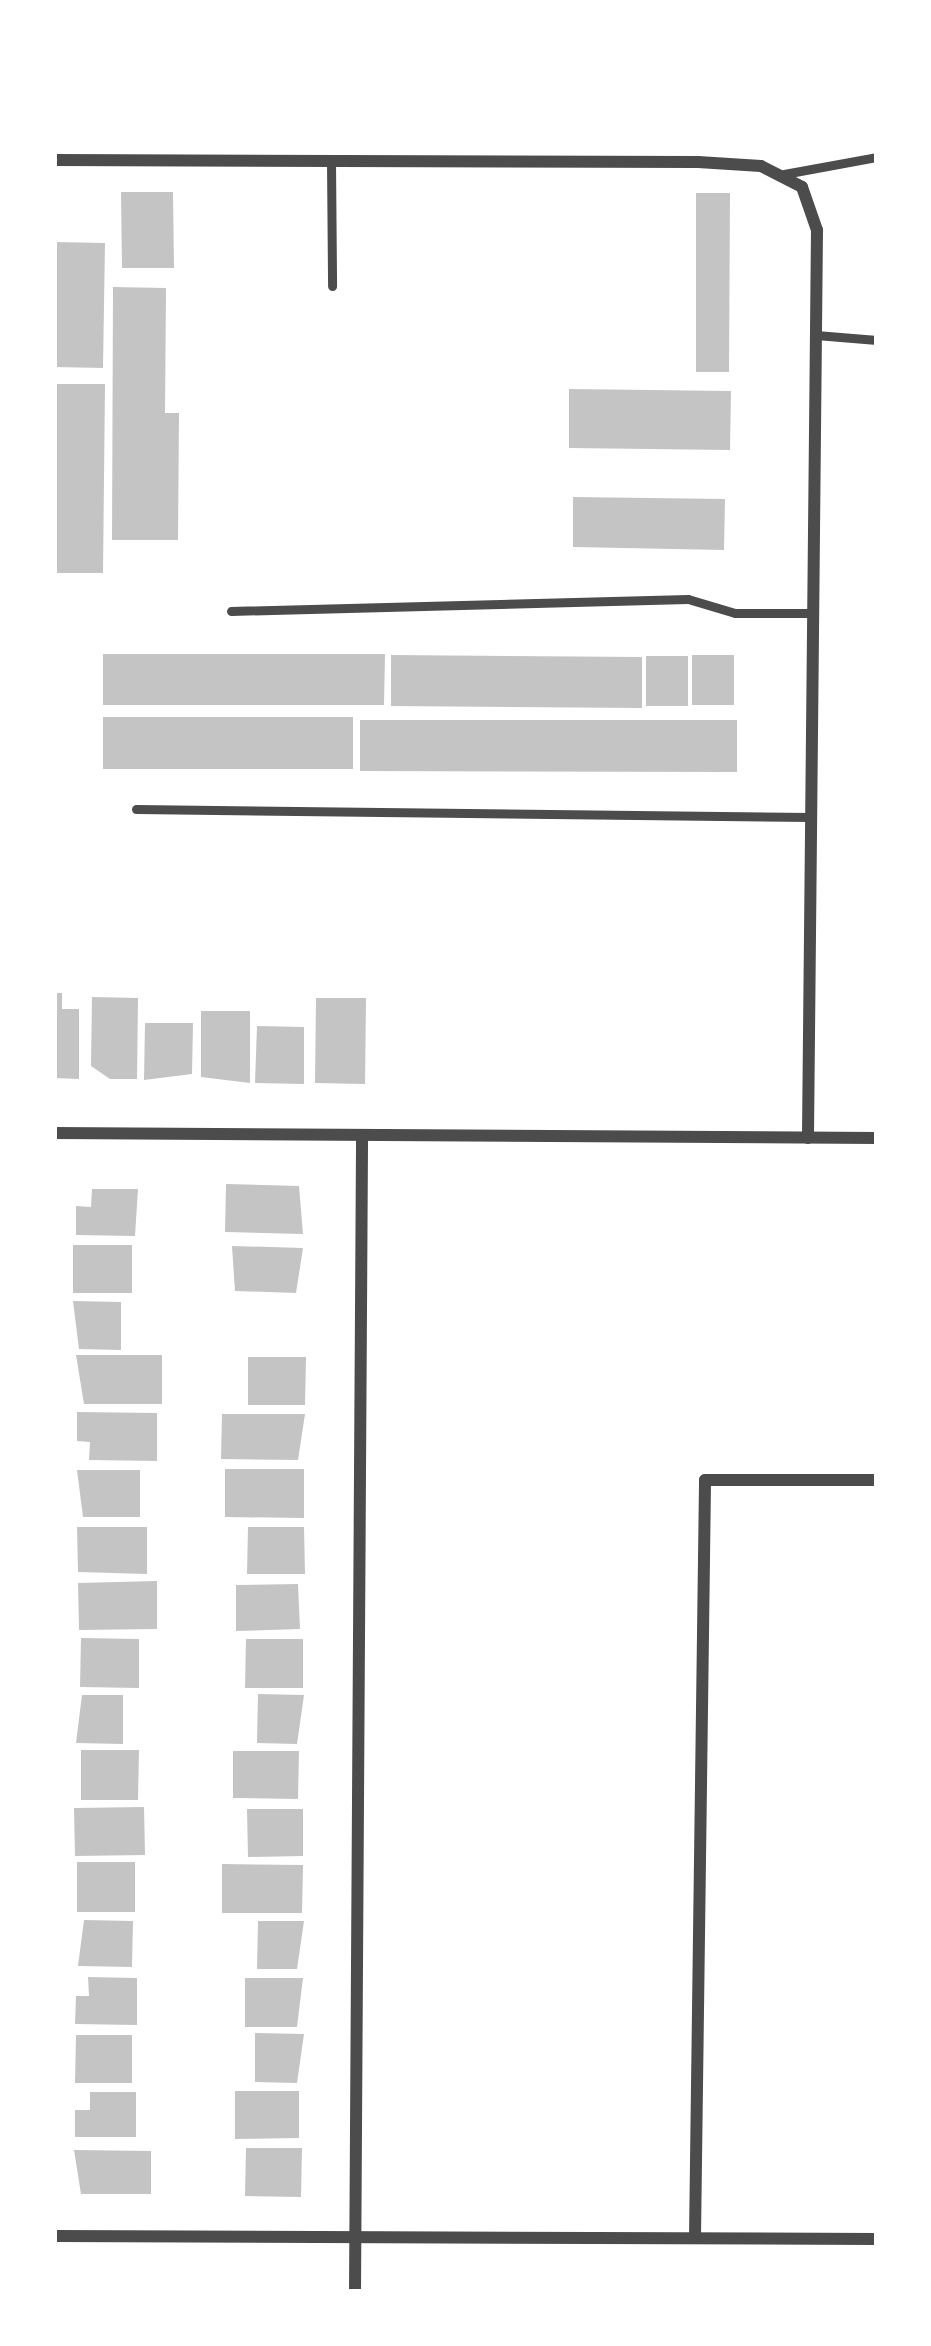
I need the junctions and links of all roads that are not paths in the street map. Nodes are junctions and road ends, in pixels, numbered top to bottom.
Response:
1 (877, 157) edge
2 (54, 160) edge
3 (331, 162) junction
4 (784, 173) junction
5 (332, 286) dead end
6 (816, 335) junction
7 (877, 340) edge
8 (231, 611) dead end
9 (813, 613) junction
10 (136, 809) dead end
11 (811, 817) junction
12 (54, 1133) edge
13 (362, 1135) junction
14 (808, 1138) junction
15 (877, 1138) edge
16 (877, 1480) edge
17 (54, 2236) edge
18 (695, 2237) junction
19 (357, 2239) junction
20 (877, 2239) edge
21 (355, 2292) edge

1 - 4 lane
2 - 3 street
3 - 4 street
3 - 5 lane
4 - 6 street
6 - 7 lane
6 - 9 street
8 - 9 lane
9 - 11 street
10 - 11 lane
11 - 14 street
12 - 13 street
13 - 14 street
13 - 19 street
14 - 15 street
16 - 18 street
17 - 19 street
18 - 19 street
18 - 20 street
19 - 21 street

